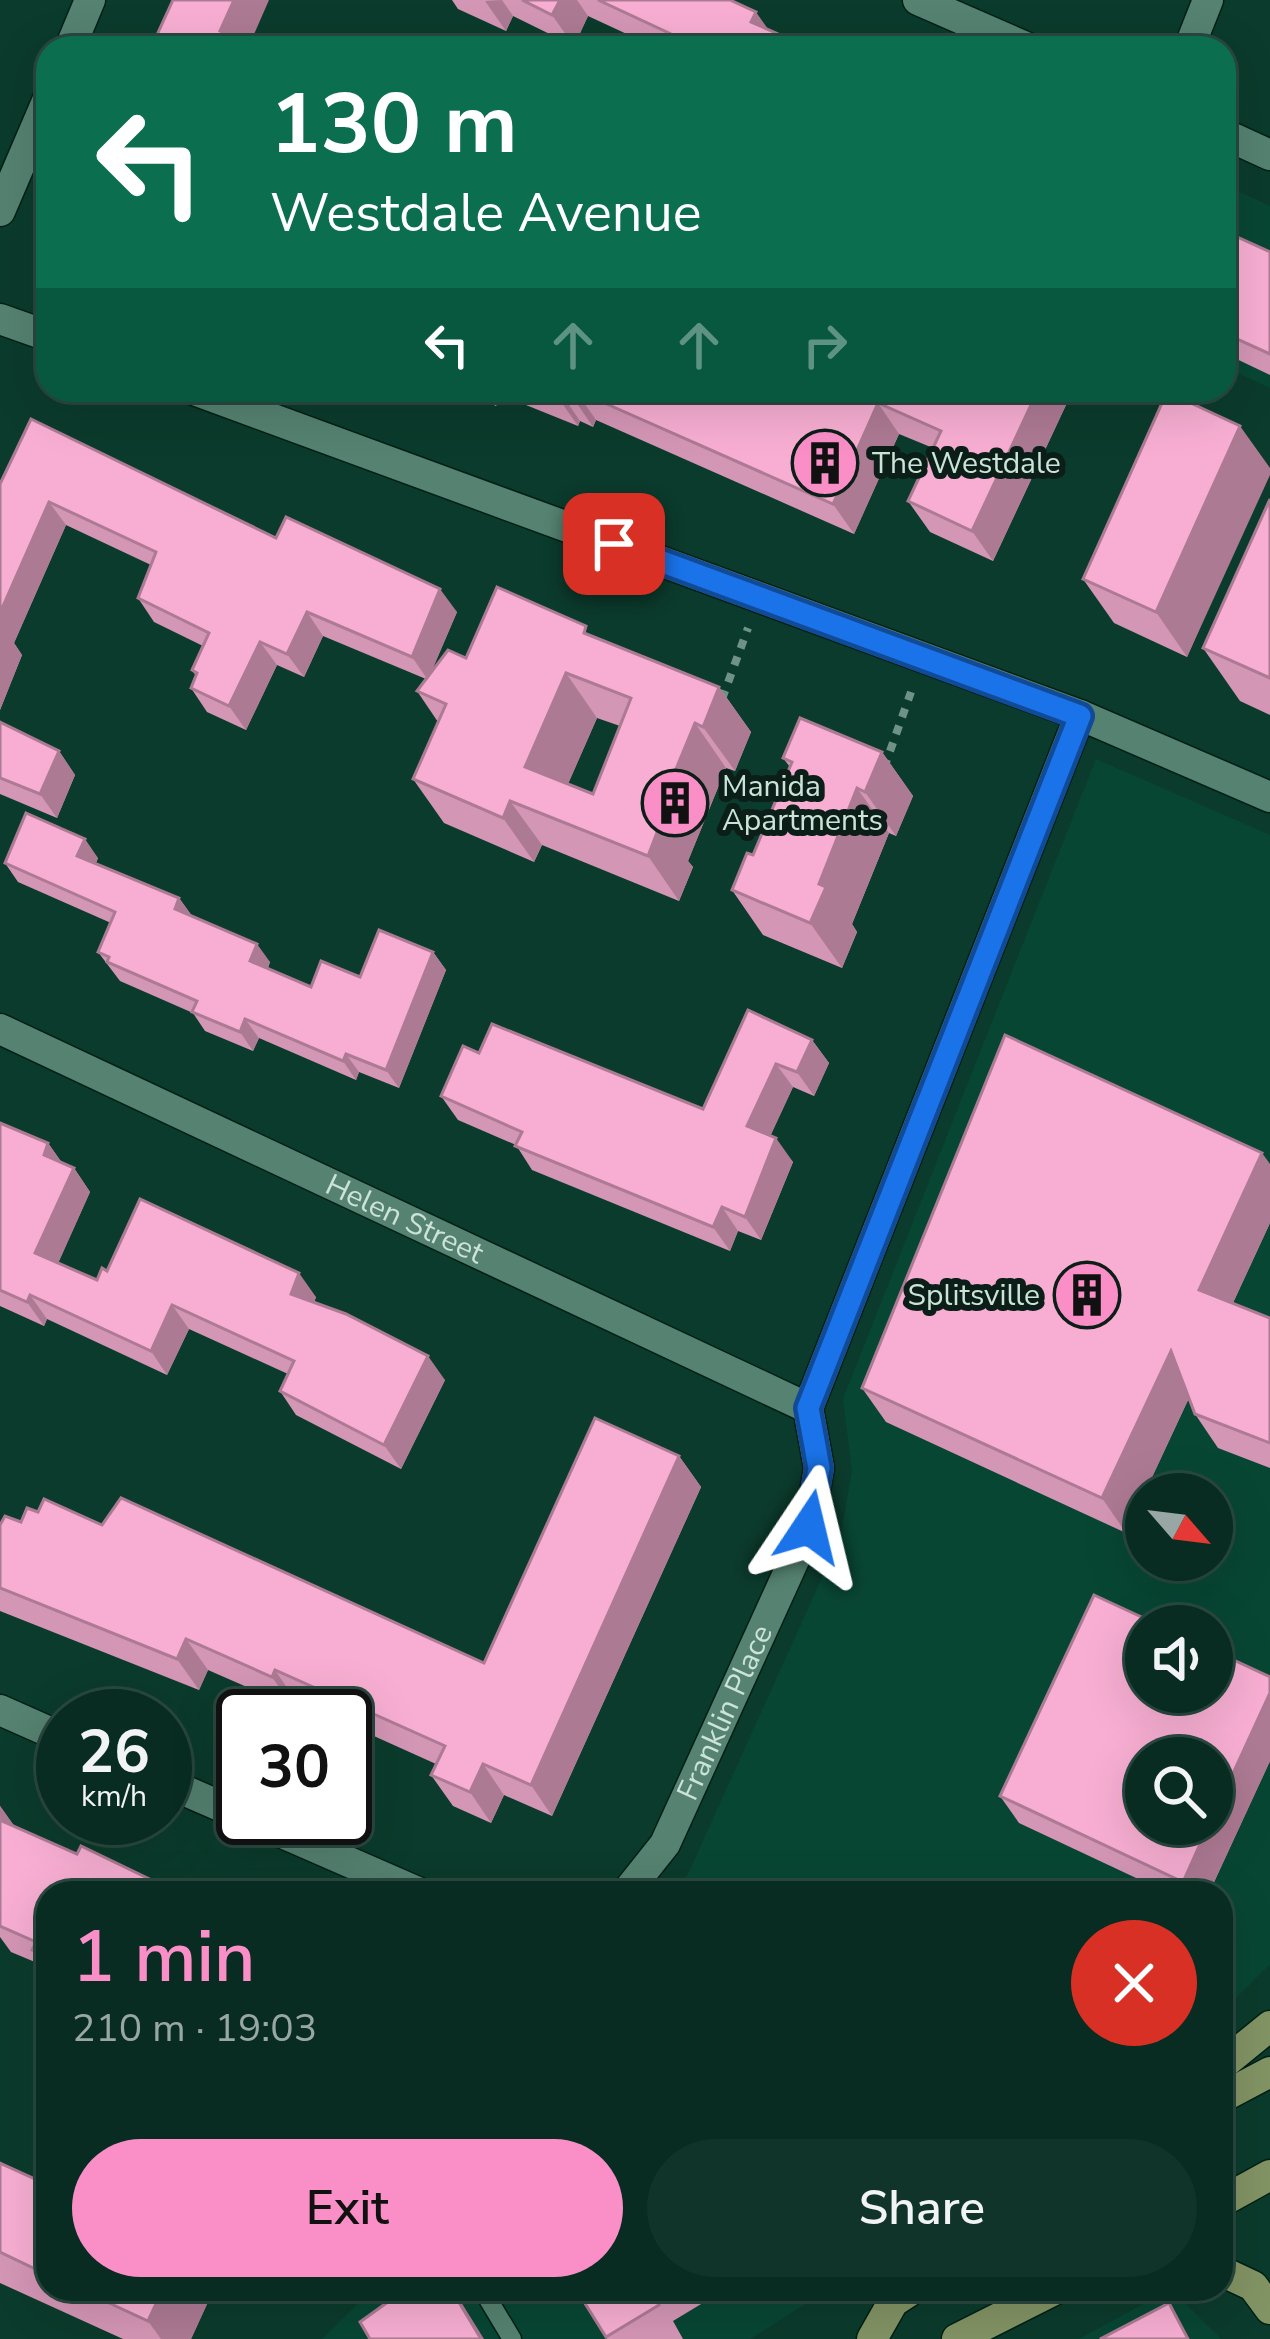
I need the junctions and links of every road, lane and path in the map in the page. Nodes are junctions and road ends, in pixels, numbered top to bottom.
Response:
1 (90, 0) edge
2 (918, 0) edge
3 (1208, 0) edge
4 (75, 36) edge
5 (1000, 36) edge
6 (1194, 36) edge
7 (36, 127) edge
8 (1236, 139) edge
9 (1270, 155) edge
10 (0, 211) edge
11 (0, 319) edge
12 (36, 332) edge
13 (227, 402) edge
14 (748, 627) dead end
15 (913, 687) dead end
16 (721, 700) dead end
17 (1080, 716) junction
18 (884, 770) dead end
19 (1270, 796) edge
20 (0, 1030) edge
21 (808, 1408) junction
22 (0, 1710) edge
23 (36, 1726) edge
24 (309, 1845) edge
25 (392, 1881) edge
26 (636, 1881) edge
27 (1270, 2026) edge
28 (1233, 2056) edge
29 (1270, 2072) edge
30 (1233, 2092) edge
31 (1270, 2175) edge
32 (1233, 2195) edge
33 (1233, 2277) edge
34 (489, 2301) edge
35 (894, 2301) edge
36 (1032, 2301) edge
37 (1270, 2309) edge
38 (512, 2339) edge
39 (872, 2339) edge
40 (958, 2339) edge

1 - 4 street
2 - 5 street
3 - 6 street
7 - 10 street
8 - 9 street
11 - 12 street
13 - 17 street
14 - 16 path
15 - 18 path
17 - 19 street
17 - 21 street
20 - 21 street, Helen Street
21 - 26 street, Franklin Place
22 - 23 street
24 - 25 street
27 - 28 main road
29 - 30 main road
31 - 32 main road
33 - 37 main road
34 - 38 lane
35 - 39 main road
36 - 40 main road

